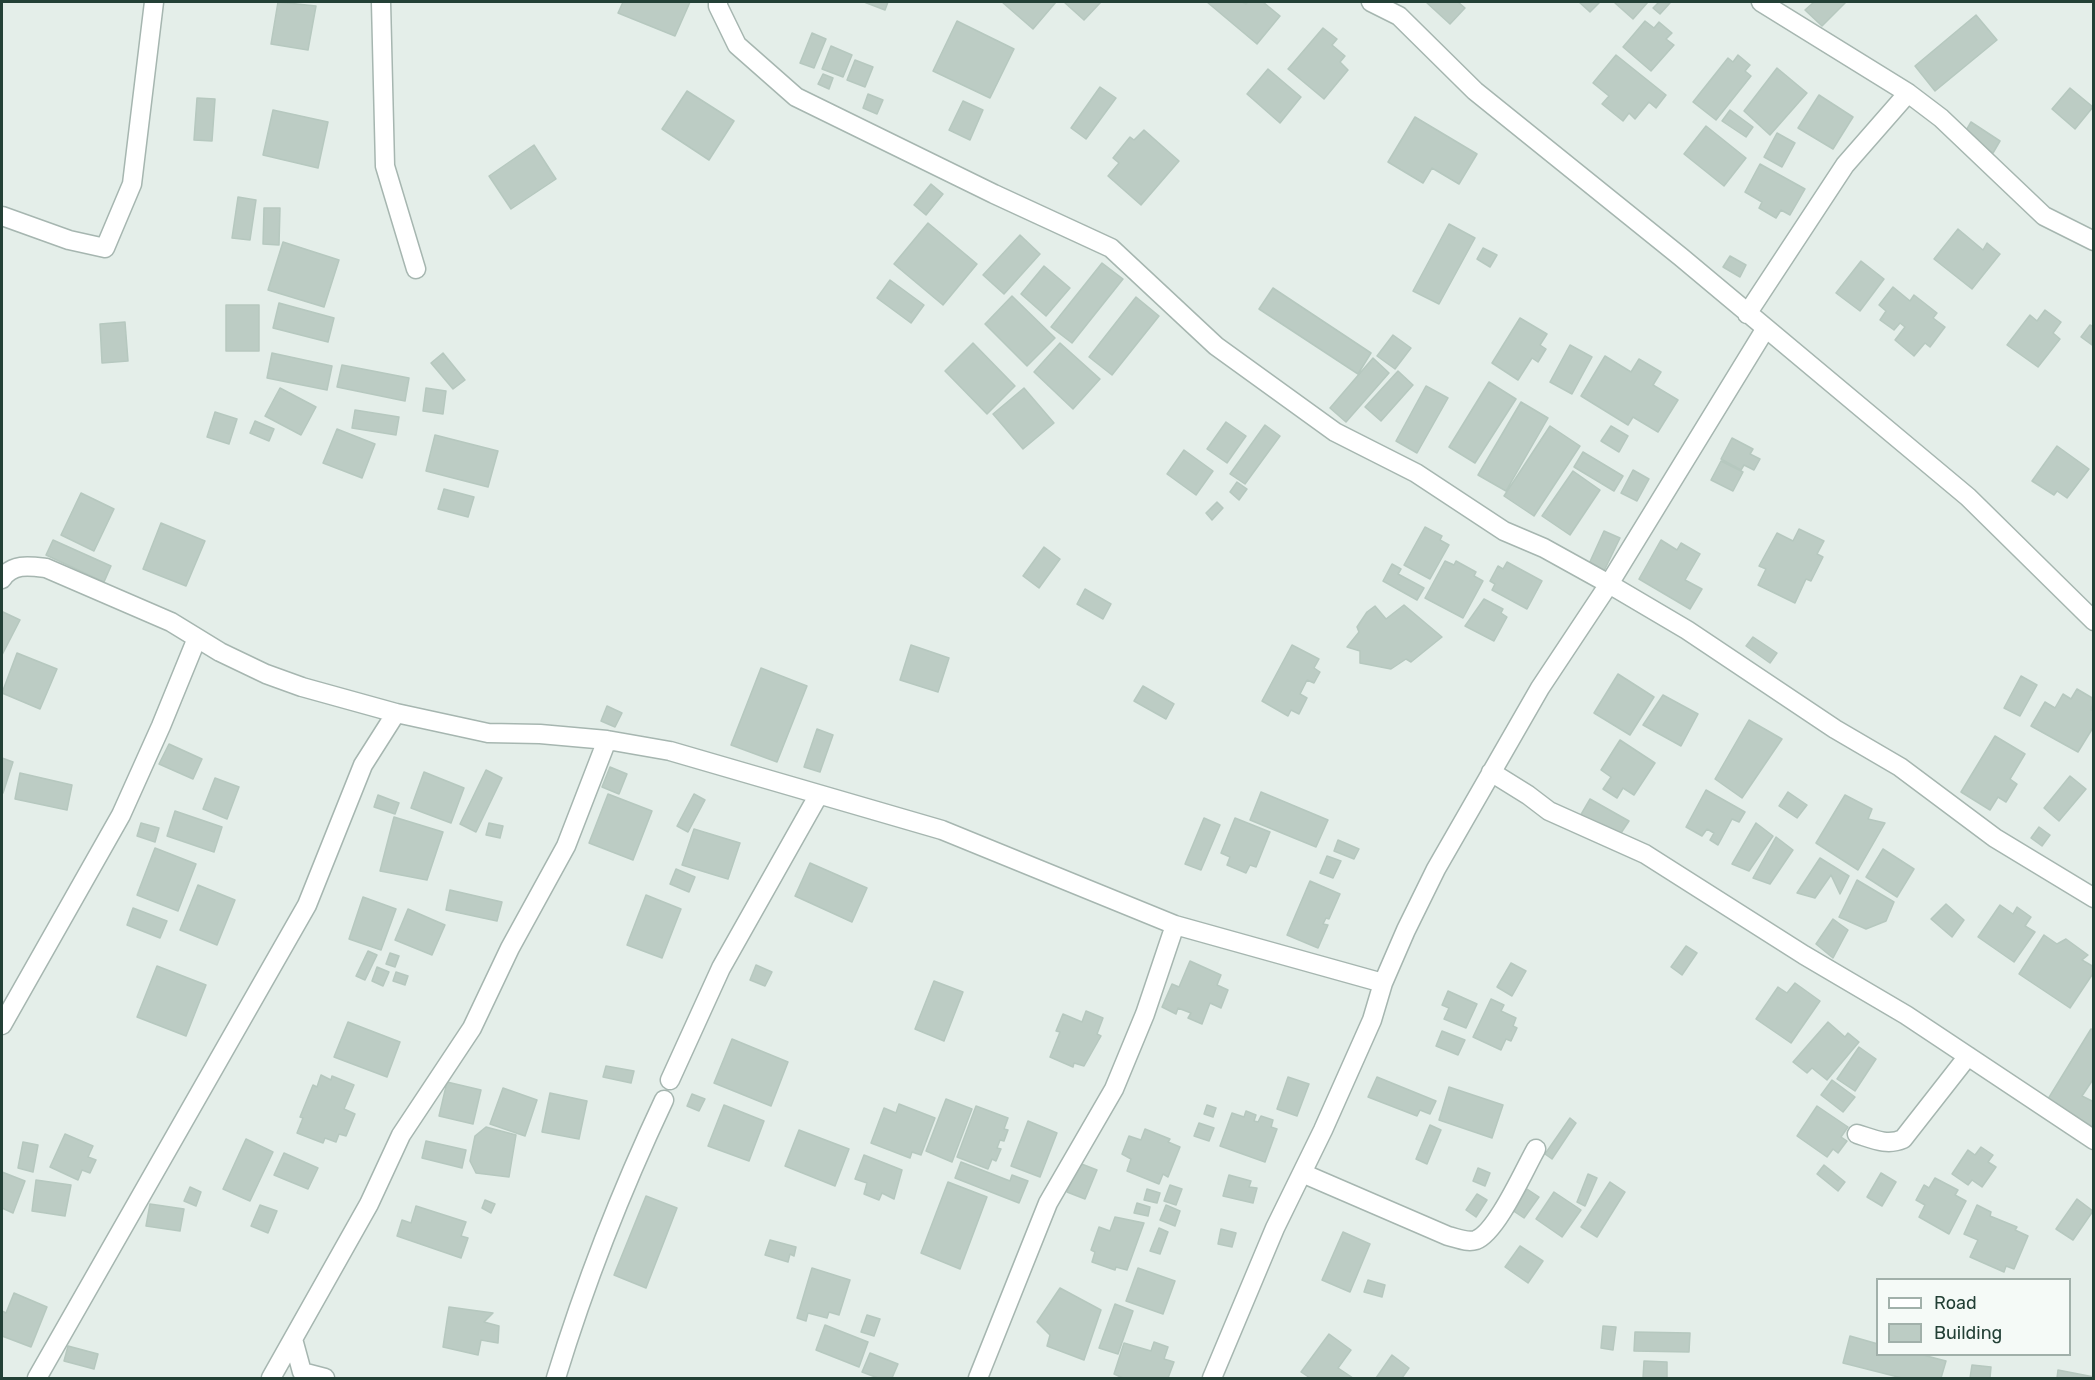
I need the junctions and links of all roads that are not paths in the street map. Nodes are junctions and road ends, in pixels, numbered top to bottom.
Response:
1 (154, 2) edge
2 (381, 2) edge
3 (718, 2) edge
4 (1371, 2) edge
5 (1761, 2) edge
6 (1908, 93) junction
7 (2, 216) edge
8 (2094, 241) edge
9 (416, 269) dead end
10 (1747, 314) junction
11 (1766, 328) junction
12 (2, 579) edge
13 (1609, 584) junction
14 (2094, 621) edge
15 (197, 638) junction
16 (396, 713) junction
17 (607, 740) junction
18 (1491, 772) junction
19 (818, 796) junction
20 (2094, 898) edge
21 (1175, 925) junction
22 (1383, 983) junction
23 (2, 1025) edge
24 (1968, 1056) junction
25 (670, 1080) dead end
26 (664, 1100) dead end
27 (1857, 1134) dead end
28 (2094, 1140) edge
29 (1536, 1149) dead end
30 (1302, 1173) junction
31 (293, 1339) junction
32 (37, 1378) edge
33 (271, 1378) edge
34 (325, 1378) edge
35 (556, 1378) edge
36 (978, 1378) edge
37 (1212, 1378) edge

1 - 7 street
2 - 9 street
3 - 13 street
4 - 10 street
5 - 6 street
6 - 8 street
6 - 10 street
10 - 11 street
11 - 13 street
11 - 14 street
12 - 15 street
13 - 18 street
13 - 20 street
15 - 16 street
15 - 23 street
16 - 17 street
16 - 32 street
17 - 19 street
17 - 31 street
18 - 22 street
18 - 24 street
19 - 21 street
19 - 25 street
21 - 22 street
21 - 36 street
22 - 30 street
24 - 27 street
24 - 28 street
26 - 35 street
29 - 30 street
30 - 37 street
31 - 33 street
31 - 34 street

